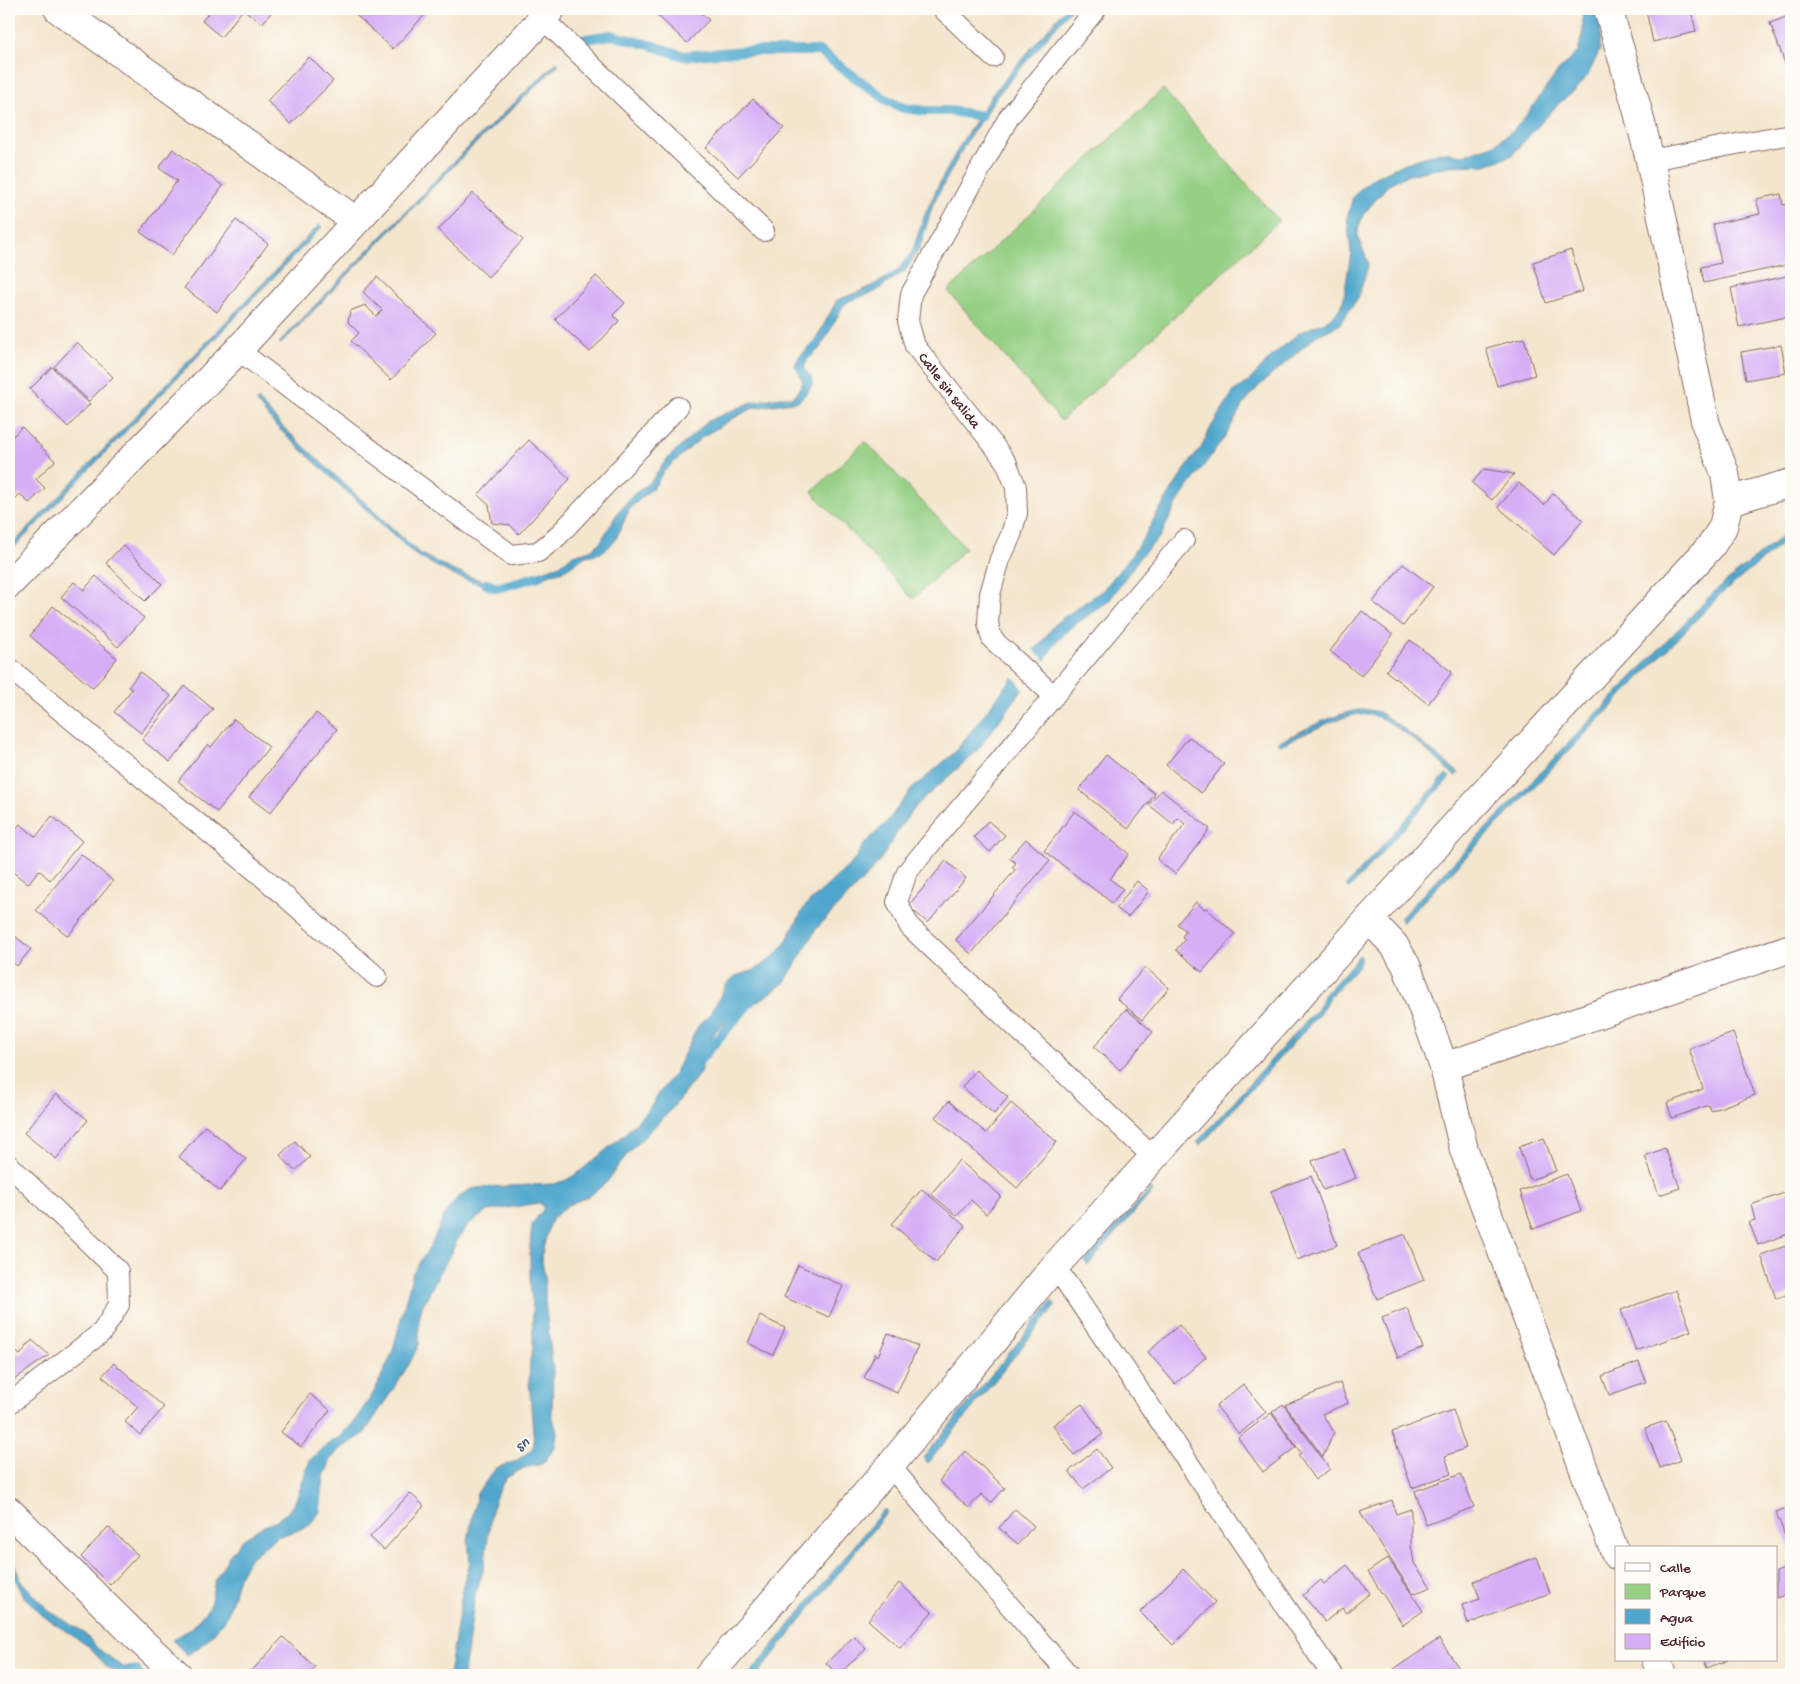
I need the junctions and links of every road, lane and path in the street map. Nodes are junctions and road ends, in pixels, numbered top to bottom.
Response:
1 (58, 9) edge
2 (943, 9) edge
3 (1096, 9) edge
4 (1608, 9) edge
5 (547, 14) edge
6 (994, 57) dead end
7 (1791, 134) edge
8 (1650, 160) junction
9 (356, 221) junction
10 (764, 231) dead end
11 (238, 350) junction
12 (678, 407) dead end
13 (1791, 483) edge
14 (1729, 501) junction
15 (1184, 540) dead end
16 (9, 584) edge
17 (9, 668) edge
18 (1054, 696) junction
19 (1369, 919) junction
20 (1791, 948) edge
21 (377, 977) dead end
22 (1444, 1067) junction
23 (1153, 1157) junction
24 (9, 1165) edge
25 (1055, 1266) junction
26 (9, 1404) edge
27 (890, 1466) junction
28 (9, 1511) edge
29 (1615, 1552) edge
30 (1657, 1662) edge
31 (173, 1672) edge
32 (709, 1675) edge
33 (1069, 1675) edge
34 (1332, 1675) edge
35 (1662, 1675) edge

1 - 9 street
2 - 6 lane
3 - 18 lane, Calle sin salida
4 - 8 street
5 - 9 street
5 - 10 lane
7 - 8 lane
8 - 14 street
9 - 11 street
11 - 12 lane
11 - 16 street
13 - 14 street
14 - 19 street
15 - 18 lane
17 - 21 lane
18 - 23 lane
19 - 22 street
19 - 23 street
20 - 22 street
22 - 29 street
23 - 25 street
24 - 26 lane
25 - 27 street
25 - 34 lane
27 - 32 street
27 - 33 lane
28 - 31 street
30 - 35 street

